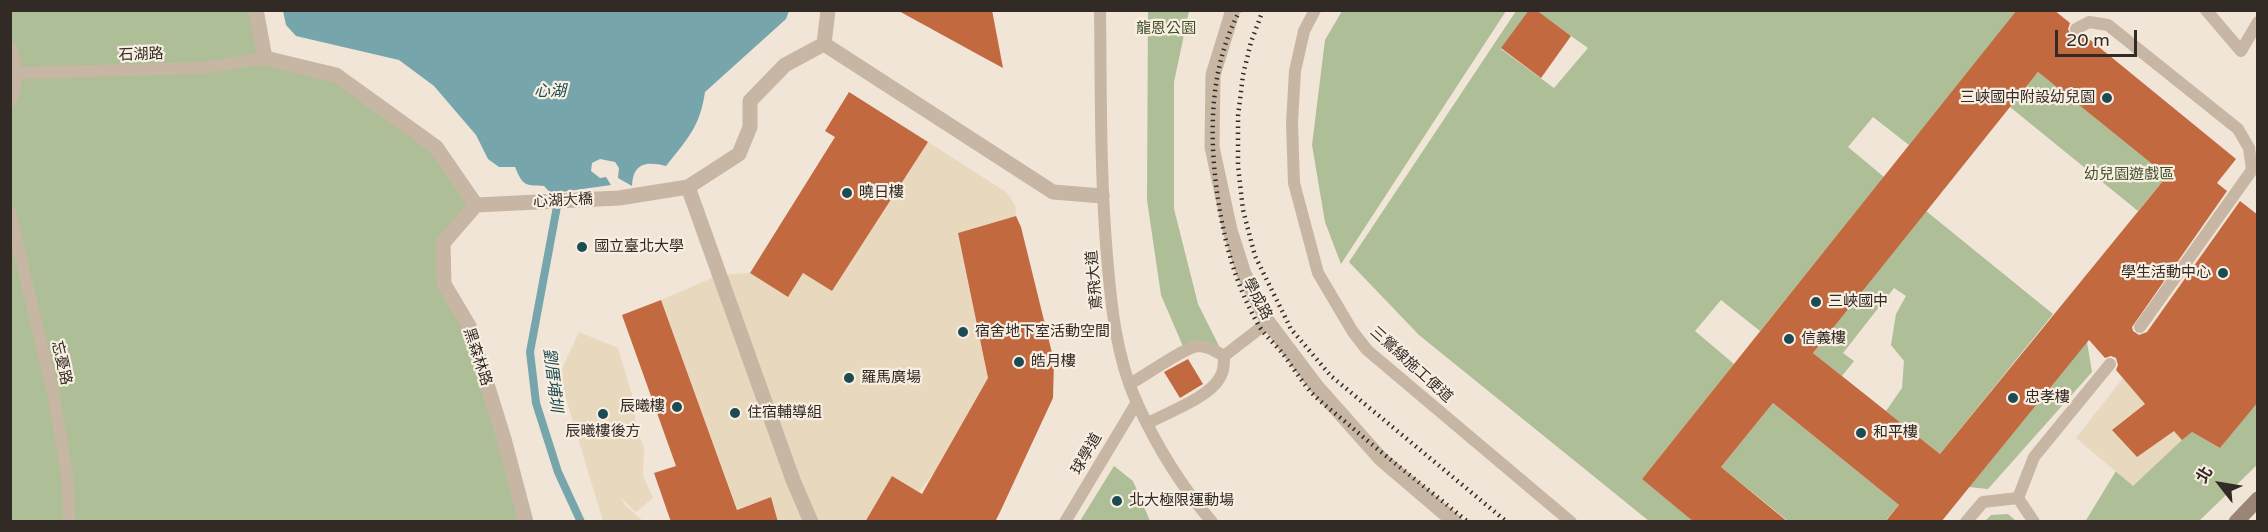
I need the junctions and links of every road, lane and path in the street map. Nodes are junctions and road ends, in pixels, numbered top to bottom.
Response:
1 (256, 10) edge
2 (828, 10) edge
3 (1100, 10) edge
4 (1233, 10) edge
5 (1315, 10) edge
6 (2206, 10) edge
7 (2258, 22) edge
8 (2076, 29) dead end
9 (824, 44) junction
10 (10, 47) edge
11 (265, 58) junction
12 (16, 73) junction
13 (10, 102) edge
14 (688, 187) junction
15 (1102, 196) junction
16 (476, 205) junction
17 (10, 213) edge
18 (1268, 322) junction
19 (2140, 327) dead end
20 (1224, 356) junction
21 (2110, 364) dead end
22 (1130, 384) junction
23 (1137, 402) junction
24 (1148, 423) junction
25 (2018, 498) junction
26 (2258, 499) edge
27 (69, 522) edge
28 (526, 522) edge
29 (811, 522) edge
30 (1065, 522) edge
31 (1212, 522) edge
32 (1455, 522) edge
33 (1570, 522) edge
34 (1966, 522) edge
35 (2034, 522) edge
36 (2236, 522) edge

1 - 11 street
2 - 9 street
3 - 15 lane, 鳶飛大道
4 - 18 street, 學成路
5 - 33 lane, 三鶯線施工便道
6 - 7 lane
8 - 19 lane
9 - 14 street
9 - 15 street
10 - 12 lane
11 - 12 lane, 石湖路
11 - 16 street
12 - 13 lane
14 - 16 street, 心湖大橋
14 - 29 street
15 - 22 lane, 鳶飛大道
16 - 28 street, 黑森林路
17 - 27 lane, 忘憂路
18 - 20 lane
18 - 32 street, 學成路
20 - 22 lane
20 - 24 lane
21 - 25 lane
22 - 23 lane, 鳶飛大道
23 - 24 lane, 鳶飛大道
23 - 30 lane, 球學道
24 - 31 lane, 鳶飛大道
25 - 34 lane
25 - 35 lane
26 - 36 main road

